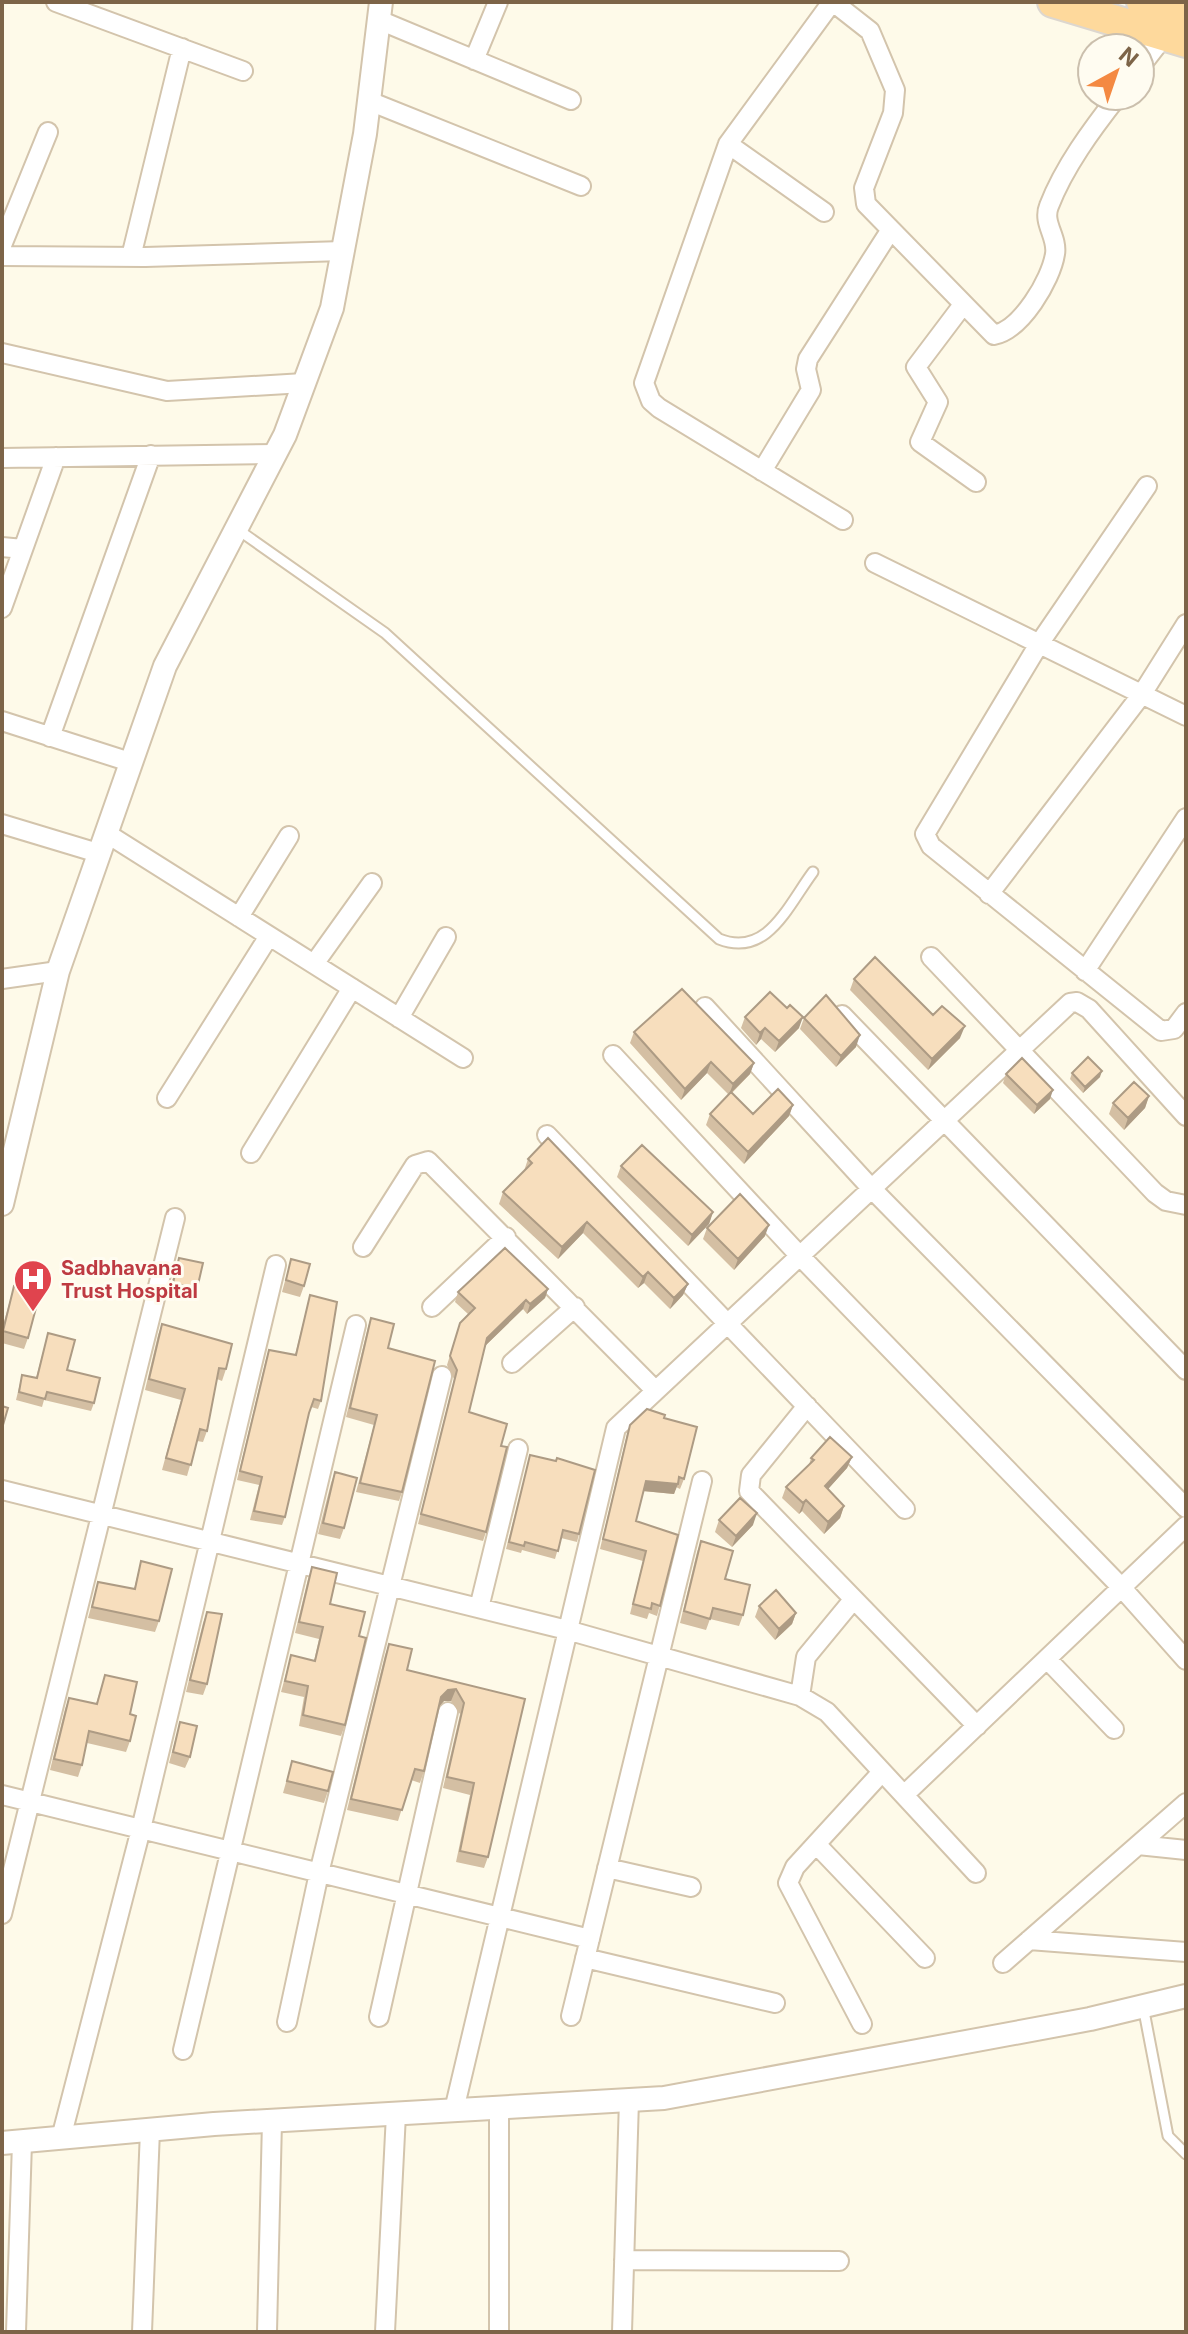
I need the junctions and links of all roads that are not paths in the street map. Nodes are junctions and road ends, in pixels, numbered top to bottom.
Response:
1 (56, 2) edge
2 (498, 2) edge
3 (832, 2) edge
4 (1053, 2) edge
5 (1142, 2) edge
6 (380, 11) edge
7 (1179, 31) edge
8 (182, 48) junction
9 (1156, 52) edge
10 (474, 60) junction
11 (243, 71) dead end
12 (571, 100) dead end
13 (369, 101) junction
14 (1106, 112) edge
15 (48, 132) dead end
16 (728, 144) junction
17 (581, 186) dead end
18 (824, 212) dead end
19 (890, 231) junction
20 (2, 245) edge
21 (343, 251) junction
22 (2, 256) edge
23 (131, 257) junction
24 (962, 306) junction
25 (2, 353) edge
26 (304, 383) junction
27 (276, 454) junction
28 (151, 455) junction
29 (56, 457) junction
30 (2, 458) edge
31 (762, 471) junction
32 (976, 482) dead end
33 (1147, 486) dead end
34 (843, 520) dead end
35 (237, 529) junction
36 (2, 547) edge
37 (23, 549) junction
38 (875, 563) dead end
39 (2, 608) edge
40 (1186, 624) edge
41 (1039, 644) junction
42 (1142, 694) junction
43 (1186, 716) edge
44 (2, 721) edge
45 (50, 737) junction
46 (130, 762) junction
47 (2, 824) edge
48 (1183, 830) edge
49 (289, 836) dead end
50 (102, 843) junction
51 (813, 872) dead end
52 (372, 883) dead end
53 (989, 894) junction
54 (239, 917) junction
55 (269, 936) junction
56 (446, 937) dead end
57 (931, 957) dead end
58 (314, 964) junction
59 (58, 971) junction
60 (1085, 971) junction
61 (2, 979) edge
62 (352, 988) junction
63 (705, 1007) edge
64 (1186, 1013) edge
65 (842, 1015) edge
66 (399, 1018) junction
67 (1020, 1051) junction
68 (613, 1055) dead end
69 (463, 1058) dead end
70 (167, 1098) dead end
71 (1186, 1116) edge
72 (944, 1121) junction
73 (547, 1135) edge
74 (251, 1153) dead end
75 (871, 1188) junction
76 (2, 1204) edge
77 (1186, 1205) edge
78 (175, 1218) dead end
79 (506, 1237) junction
80 (363, 1247) dead end
81 (799, 1255) junction
82 (276, 1265) dead end
83 (432, 1307) dead end
84 (575, 1307) junction
85 (727, 1322) junction
86 (356, 1325) dead end
87 (512, 1363) dead end
88 (1186, 1370) edge
89 (442, 1376) dead end
90 (654, 1389) junction
91 (807, 1406) junction
92 (518, 1449) dead end
93 (702, 1481) dead end
94 (2, 1490) edge
95 (1186, 1508) edge
96 (905, 1509) dead end
97 (102, 1514) junction
98 (1186, 1526) edge
99 (209, 1541) junction
100 (300, 1564) junction
101 (391, 1586) junction
102 (1122, 1588) junction
103 (853, 1600) junction
104 (479, 1608) junction
105 (567, 1630) junction
106 (660, 1656) junction
107 (1047, 1659) junction
108 (1186, 1660) edge
109 (800, 1696) junction
110 (448, 1712) dead end
111 (977, 1726) junction
112 (1114, 1729) dead end
113 (882, 1772) junction
114 (2, 1795) edge
115 (904, 1795) junction
116 (31, 1802) junction
117 (1186, 1803) edge
118 (141, 1829) junction
119 (816, 1844) junction
120 (1138, 1845) junction
121 (1186, 1850) edge
122 (232, 1851) junction
123 (607, 1868) junction
124 (319, 1873) junction
125 (976, 1873) dead end
126 (691, 1887) dead end
127 (409, 1895) junction
128 (2, 1914) edge
129 (499, 1917) junction
130 (590, 1939) junction
131 (1029, 1940) junction
132 (1186, 1952) edge
133 (585, 1958) junction
134 (925, 1958) dead end
135 (1003, 1963) dead end
136 (1186, 1996) edge
137 (775, 2003) dead end
138 (1143, 2006) junction
139 (571, 2016) dead end
140 (379, 2017) dead end
141 (287, 2022) dead end
142 (862, 2024) dead end
143 (183, 2050) dead end
144 (629, 2100) junction
145 (499, 2108) junction
146 (454, 2110) junction
147 (396, 2114) junction
148 (272, 2121) junction
149 (150, 2130) junction
150 (61, 2138) junction
151 (12, 2142) edge
152 (1186, 2154) edge
153 (624, 2260) junction
154 (839, 2261) dead end
155 (16, 2332) edge
156 (142, 2332) edge
157 (267, 2332) edge
158 (385, 2332) edge
159 (499, 2332) edge
160 (622, 2332) edge

1 - 8 street
2 - 10 street
3 - 16 street
3 - 19 street
4 - 7 highway
5 - 7 highway
6 - 10 street
6 - 13 street
7 - 9 street
8 - 11 street
8 - 23 street
10 - 12 street
13 - 17 street
13 - 21 street
14 - 24 street
15 - 20 street
16 - 18 street
16 - 31 street
19 - 24 street
19 - 31 street
21 - 23 street
21 - 26 street
22 - 23 street
24 - 32 street
25 - 26 street
26 - 27 street
27 - 28 street
27 - 35 street
28 - 29 street
28 - 45 street
29 - 30 street
29 - 37 street
31 - 34 street
33 - 41 street
35 - 46 street
35 - 51 lane
36 - 37 street
37 - 39 street
38 - 41 street
40 - 42 street
41 - 42 street
41 - 53 street
42 - 43 street
42 - 53 street
44 - 45 street
45 - 46 street
46 - 50 street
47 - 50 street
48 - 60 street
49 - 54 street
50 - 54 street
50 - 59 street
52 - 58 street
53 - 60 street
54 - 55 street
55 - 58 street
55 - 70 street
56 - 66 street
57 - 67 street
58 - 62 street
59 - 61 street
59 - 76 street
60 - 64 street
62 - 66 street
62 - 74 street
63 - 75 street
65 - 72 street
66 - 69 street
67 - 71 street
67 - 72 street
67 - 77 street
68 - 81 street
72 - 75 street
72 - 88 street
73 - 85 street
75 - 81 street
75 - 95 street
78 - 97 street
79 - 80 street
79 - 83 street
79 - 84 street
81 - 85 street
81 - 102 street
82 - 99 street
84 - 87 street
84 - 90 street
85 - 90 street
85 - 91 street
86 - 100 street
89 - 101 street
90 - 105 street
91 - 96 street
91 - 103 street
92 - 104 street
93 - 106 street
94 - 97 street
97 - 99 street
97 - 116 street
98 - 102 street
99 - 100 street
99 - 118 street
100 - 101 street
100 - 122 street
101 - 104 street
101 - 124 street
102 - 107 street
102 - 108 street
103 - 109 street
103 - 111 street
104 - 105 street
105 - 106 street
105 - 129 street
106 - 109 street
106 - 123 street
107 - 111 street
107 - 112 street
109 - 113 street
110 - 127 street
111 - 115 street
113 - 115 street
113 - 119 street
114 - 116 street
115 - 125 street
116 - 118 street
116 - 128 street
117 - 120 street
118 - 122 street
118 - 150 street
119 - 134 street
119 - 142 street
120 - 121 street
120 - 131 street
122 - 124 street
122 - 143 street
123 - 126 street
123 - 130 street
124 - 127 street
124 - 141 street
127 - 129 street
127 - 140 street
129 - 130 street
129 - 146 street
130 - 133 street
131 - 132 street
131 - 135 street
133 - 137 street
133 - 139 street
136 - 138 street
138 - 144 street
138 - 152 lane
144 - 145 street
144 - 153 street
145 - 146 street
145 - 159 street
146 - 147 street
147 - 148 street
147 - 158 street
148 - 149 street
148 - 157 street
149 - 150 street
149 - 156 street
150 - 151 street
151 - 155 street
153 - 154 street
153 - 160 street

